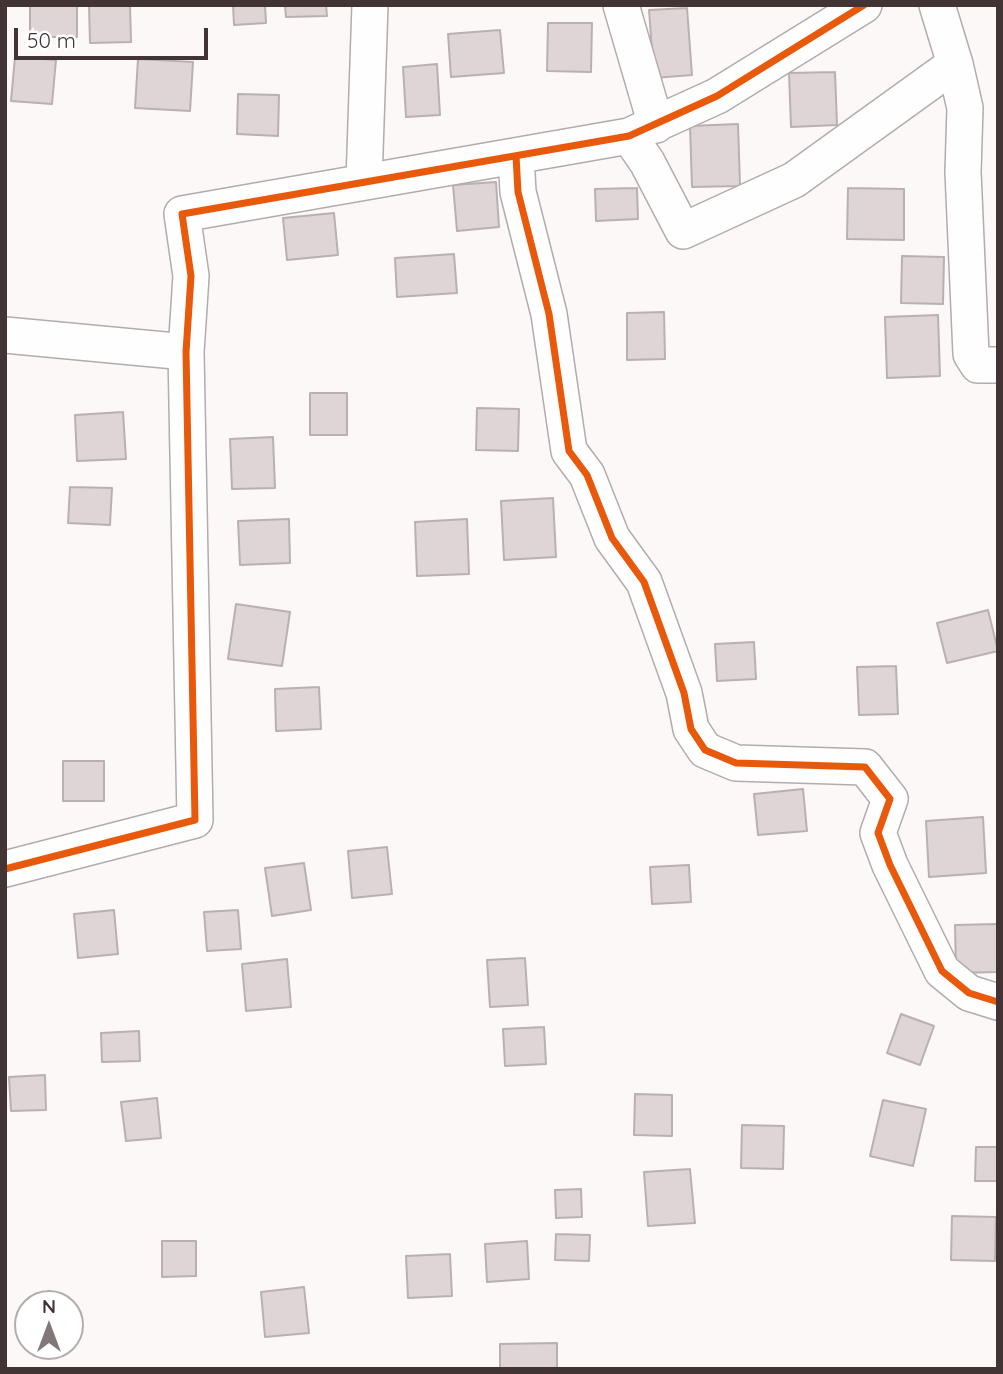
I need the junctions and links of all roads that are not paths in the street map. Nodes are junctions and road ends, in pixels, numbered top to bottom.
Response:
1 (370, 5) edge
2 (621, 5) edge
3 (864, 5) edge
4 (937, 5) edge
5 (955, 64) junction
6 (642, 130) junction
7 (516, 156) junction
8 (363, 181) junction
9 (5, 335) edge
10 (186, 352) junction
11 (998, 365) edge
12 (5, 869) edge
13 (998, 1002) edge

1 - 8 street
2 - 6 street
3 - 6 street
4 - 5 street
5 - 6 street
5 - 11 street
6 - 7 street
7 - 8 street
7 - 13 street
8 - 10 street
9 - 10 street
10 - 12 street

